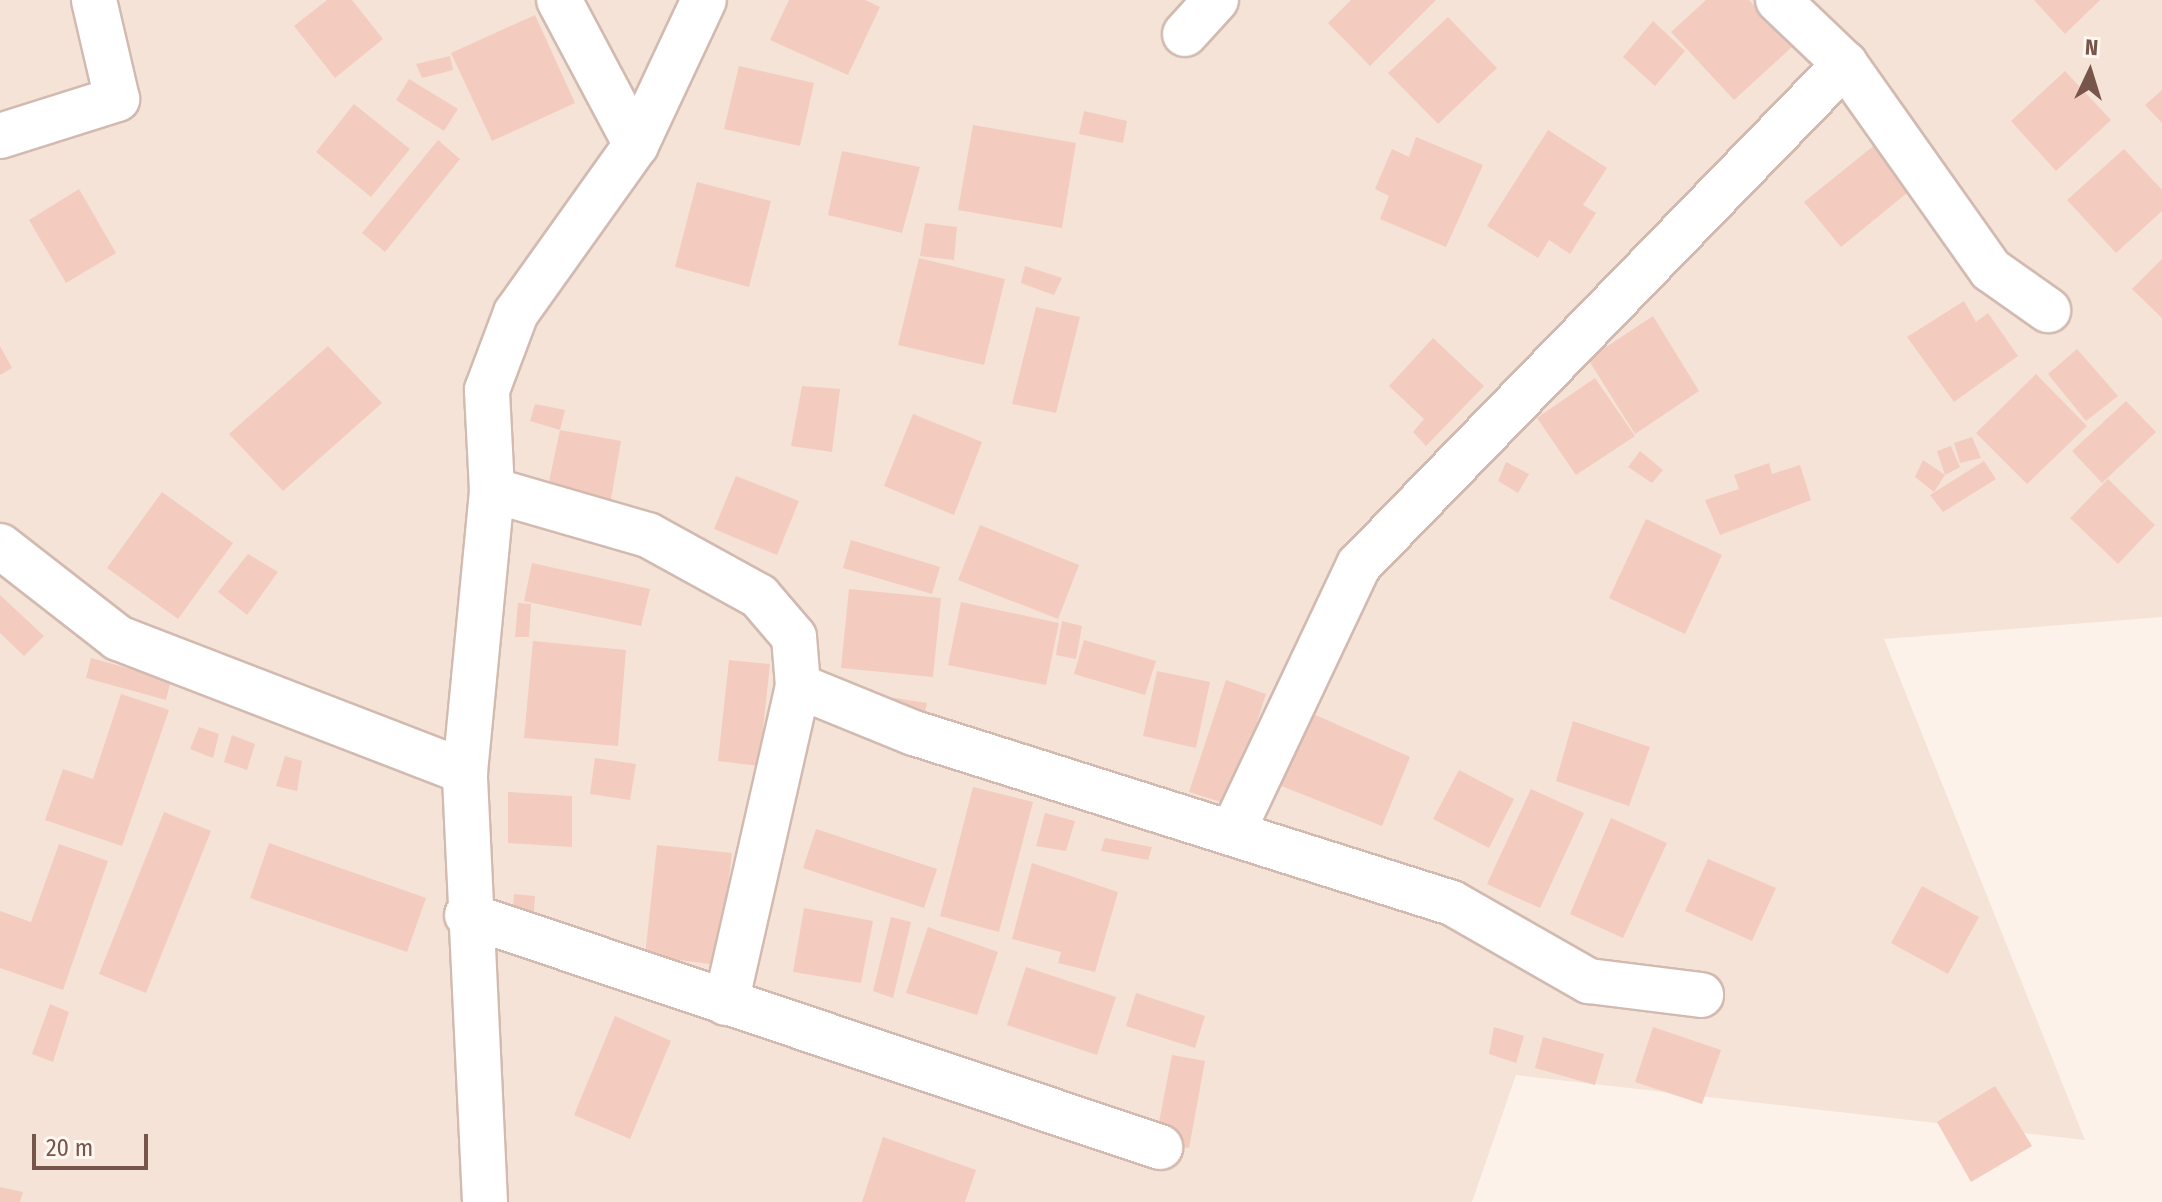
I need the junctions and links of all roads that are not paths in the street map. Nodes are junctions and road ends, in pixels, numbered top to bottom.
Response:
1 (94, 0) edge
2 (559, 0) edge
3 (704, 0) edge
4 (1216, 0) edge
5 (1778, 0) edge
6 (1185, 34) dead end
7 (1845, 64) junction
8 (0, 136) edge
9 (636, 145) junction
10 (2048, 310) dead end
11 (492, 490) junction
12 (0, 546) edge
13 (798, 686) junction
14 (465, 772) junction
15 (1234, 829) junction
16 (467, 915) junction
17 (1701, 995) dead end
18 (726, 1003) junction
19 (1160, 1147) dead end
20 (485, 1202) edge

1 - 8 street
2 - 9 street
3 - 9 street
4 - 6 street
5 - 7 street
7 - 10 street
7 - 15 street
9 - 11 street
11 - 13 street
11 - 14 street
12 - 14 street
13 - 15 street
13 - 18 street
14 - 16 street
15 - 17 street
16 - 18 street
16 - 20 street
18 - 19 street

